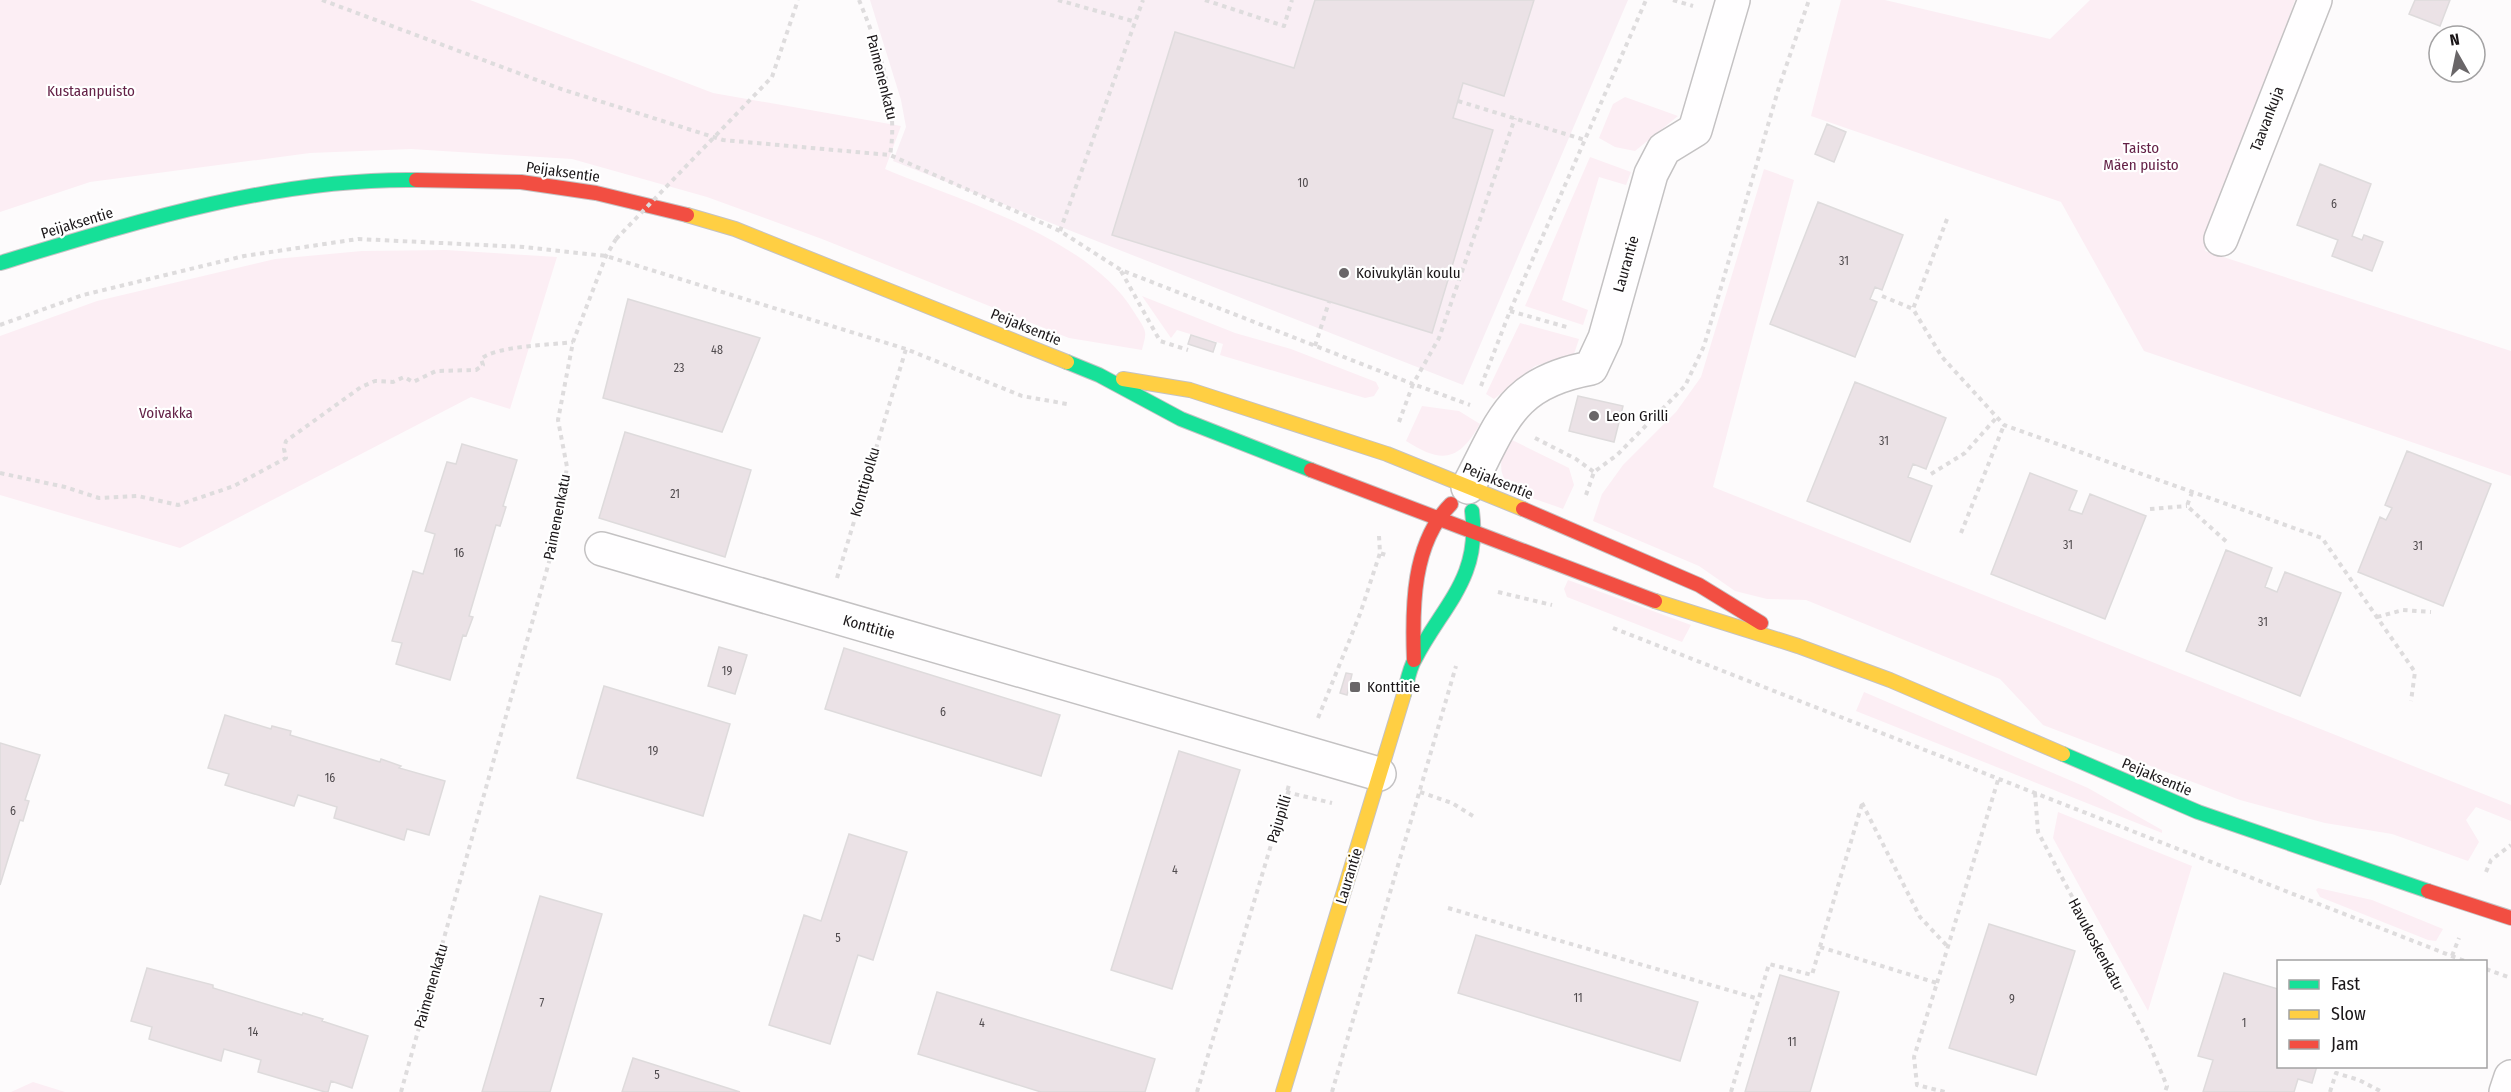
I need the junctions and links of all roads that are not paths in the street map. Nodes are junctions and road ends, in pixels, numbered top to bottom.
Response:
1 (1733, 0) edge
2 (2314, 0) edge
3 (2221, 239) dead end
4 (0, 263) edge
5 (1099, 375) junction
6 (1468, 487) junction
7 (1437, 518) junction
8 (1475, 534) junction
9 (602, 549) dead end
10 (1798, 646) junction
11 (1414, 660) junction
12 (1379, 774) junction
13 (2511, 918) edge
14 (2511, 1077) edge
15 (1283, 1092) edge
16 (2506, 1092) edge

1 - 6 street, Laurantie
2 - 3 street, Taavankuja
4 - 5 main road, Peijaksentie
5 - 6 main road, Peijaksentie
5 - 7 main road, Peijaksentie
6 - 7 main road, Laurantie
6 - 8 main road, Laurantie
6 - 10 main road, Peijaksentie
7 - 8 main road, Peijaksentie
7 - 11 main road, Laurantie
8 - 10 main road, Peijaksentie
8 - 11 main road, Laurantie
9 - 12 street, Konttitie
10 - 13 main road, Peijaksentie
11 - 12 main road, Laurantie
12 - 15 main road, Laurantie
14 - 16 street

